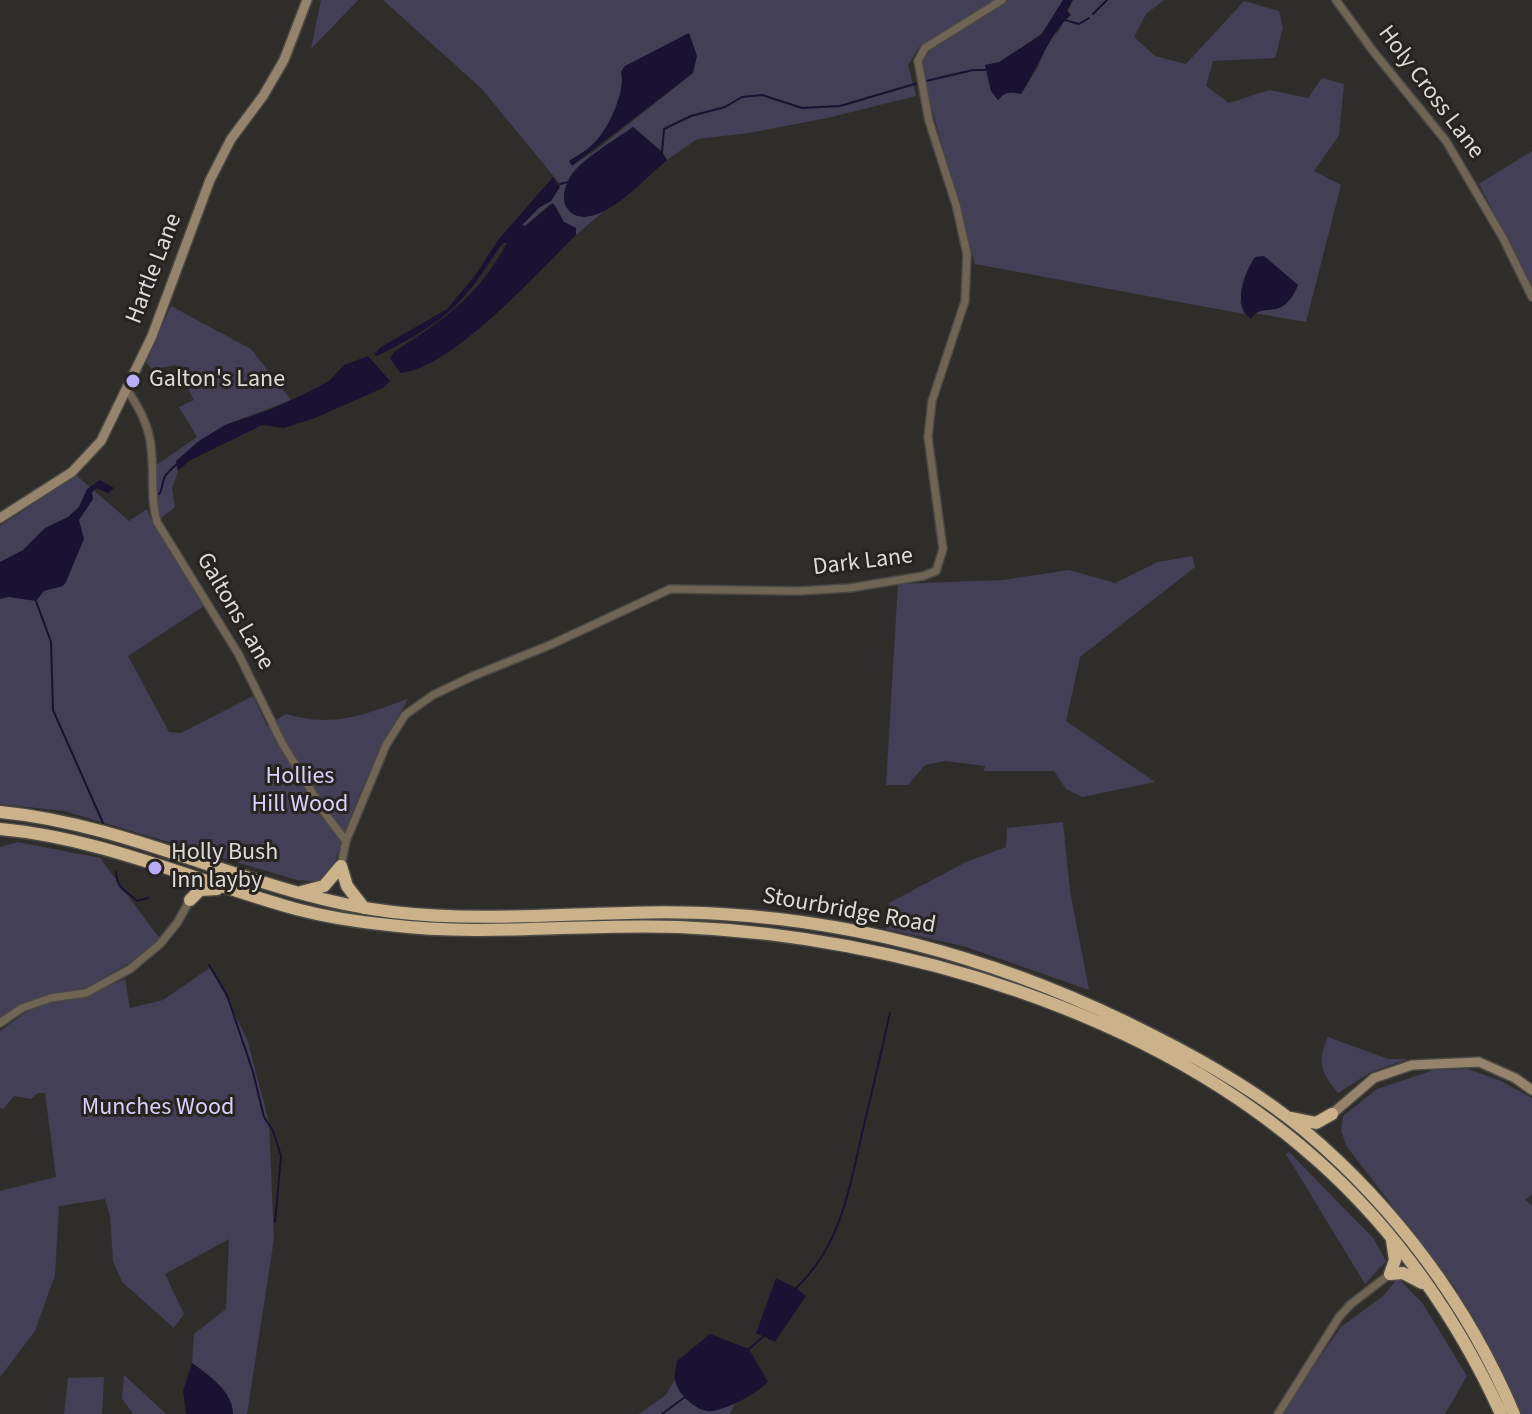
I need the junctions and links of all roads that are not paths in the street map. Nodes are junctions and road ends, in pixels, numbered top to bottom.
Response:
1 (307, 0) edge
2 (1002, 0) edge
3 (1336, 0) edge
4 (1532, 297) edge
5 (127, 390) junction
6 (0, 518) edge
7 (0, 812) edge
8 (0, 829) edge
9 (346, 841) junction
10 (341, 866) junction
11 (178, 870) junction
12 (232, 889) junction
13 (294, 892) junction
14 (190, 900) junction
15 (364, 908) junction
16 (0, 1023) edge
17 (1532, 1090) edge
18 (1332, 1114) junction
19 (1286, 1116) junction
20 (1327, 1151) junction
21 (1391, 1237) junction
22 (1390, 1274) junction
23 (1428, 1287) junction
24 (1278, 1414) edge
25 (1501, 1414) edge
26 (1514, 1414) edge

1 - 5 main road, Hartle Lane
2 - 9 street, Dark Lane
3 - 4 street, Holy Cross Lane
5 - 6 main road, Hartle Lane
5 - 9 street, Galtons Lane
7 - 13 highway, Stourbridge Road
8 - 11 highway, Stourbridge Road
9 - 10 street, Dark Lane
10 - 13 highway
10 - 15 highway
11 - 12 highway, Stourbridge Road
11 - 14 highway
12 - 14 highway
12 - 21 highway, Stourbridge Road
13 - 15 highway, Stourbridge Road
14 - 16 street
15 - 19 highway, Stourbridge Road
17 - 18 main road
18 - 19 highway
18 - 20 highway
19 - 20 highway, Stourbridge Road
20 - 26 highway, Stourbridge Road
21 - 22 highway
21 - 23 highway, Stourbridge Road
22 - 23 highway
22 - 24 street
23 - 25 highway, Stourbridge Road

